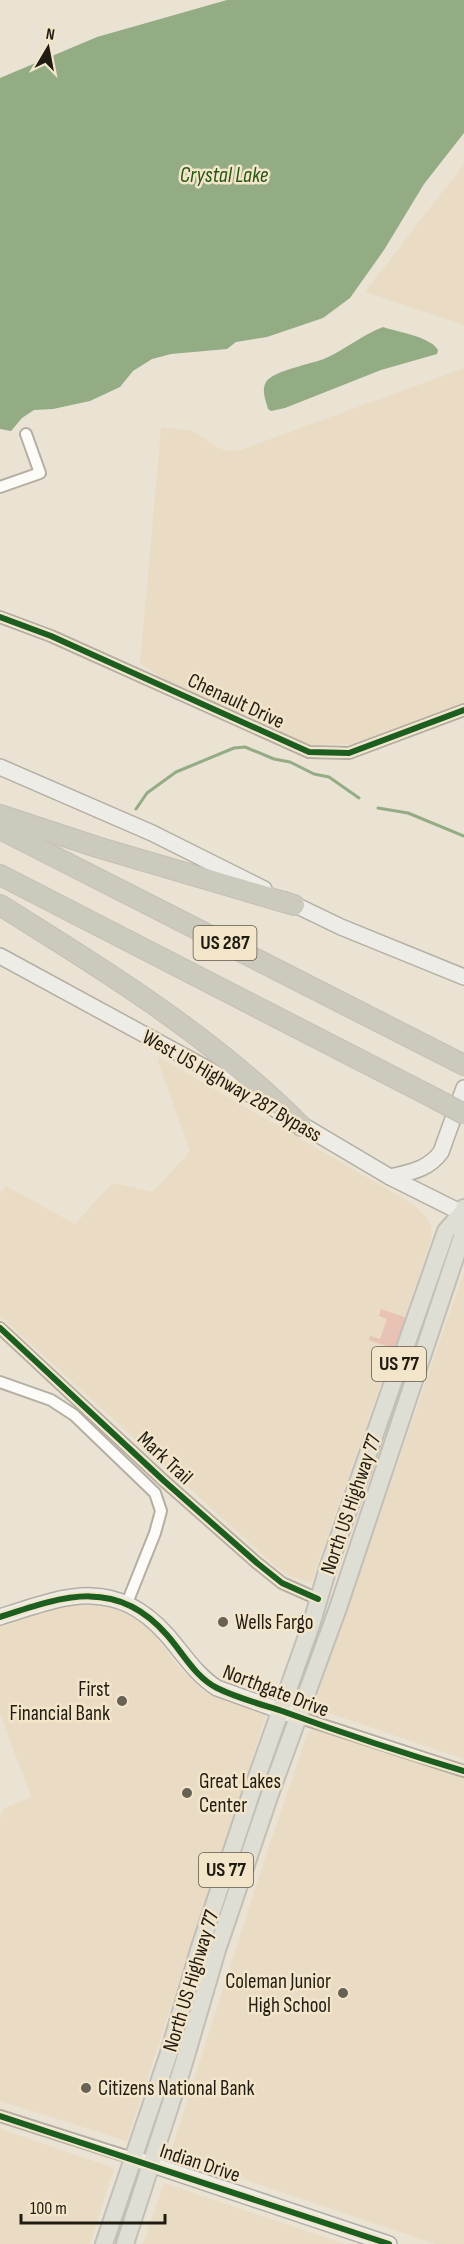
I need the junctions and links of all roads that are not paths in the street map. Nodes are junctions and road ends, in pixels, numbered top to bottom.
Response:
1 (26, 434) dead end
2 (0, 487) edge
3 (0, 617) edge
4 (464, 710) edge
5 (0, 767) edge
6 (0, 815) edge
7 (0, 829) edge
8 (0, 875) edge
9 (0, 905) edge
10 (294, 905) junction
11 (0, 956) edge
12 (464, 977) edge
13 (457, 1061) edge
14 (464, 1088) edge
15 (464, 1114) edge
16 (301, 1126) junction
17 (390, 1177) junction
18 (463, 1212) edge
19 (0, 1328) edge
20 (0, 1382) edge
21 (346, 1520) junction
22 (364, 1530) junction
23 (318, 1599) junction
24 (127, 1603) junction
25 (0, 1617) edge
26 (282, 1711) junction
27 (298, 1717) junction
28 (464, 1771) edge
29 (0, 2115) edge
30 (132, 2158) junction
31 (152, 2165) junction
32 (104, 2244) edge
33 (125, 2244) edge
34 (390, 2244) edge

1 - 2 street
3 - 4 street, Chenault Drive
5 - 10 main road
6 - 10 highway
7 - 13 highway, US 287
8 - 15 highway, US 287, bridge
9 - 16 highway
10 - 12 main road
11 - 16 main road, West US Highway 287 Bypass
14 - 17 main road
16 - 17 main road, West US Highway 287 Bypass
17 - 18 main road, West US Highway 287 Bypass
18 - 21 main road, North US Highway 77 / US 77
18 - 22 main road, North US Highway 77 / US 77
19 - 23 street, Mark Trail
20 - 24 street
21 - 22 main road
21 - 23 main road, North US Highway 77 / US 77
22 - 27 main road, North US Highway 77 / US 77
23 - 26 main road, North US Highway 77 / US 77
24 - 25 main road, Northgate Drive
24 - 26 main road, Northgate Drive
26 - 27 main road, Northgate Drive
26 - 30 main road, North US Highway 77 / US 77
27 - 28 street, Northgate Drive
27 - 31 main road, North US Highway 77 / US 77
29 - 30 street, Indian Drive
30 - 31 main road, Indian Drive
30 - 32 main road, North US Highway 77 / US 77
31 - 33 main road, North US Highway 77 / US 77
31 - 34 main road, Indian Drive

